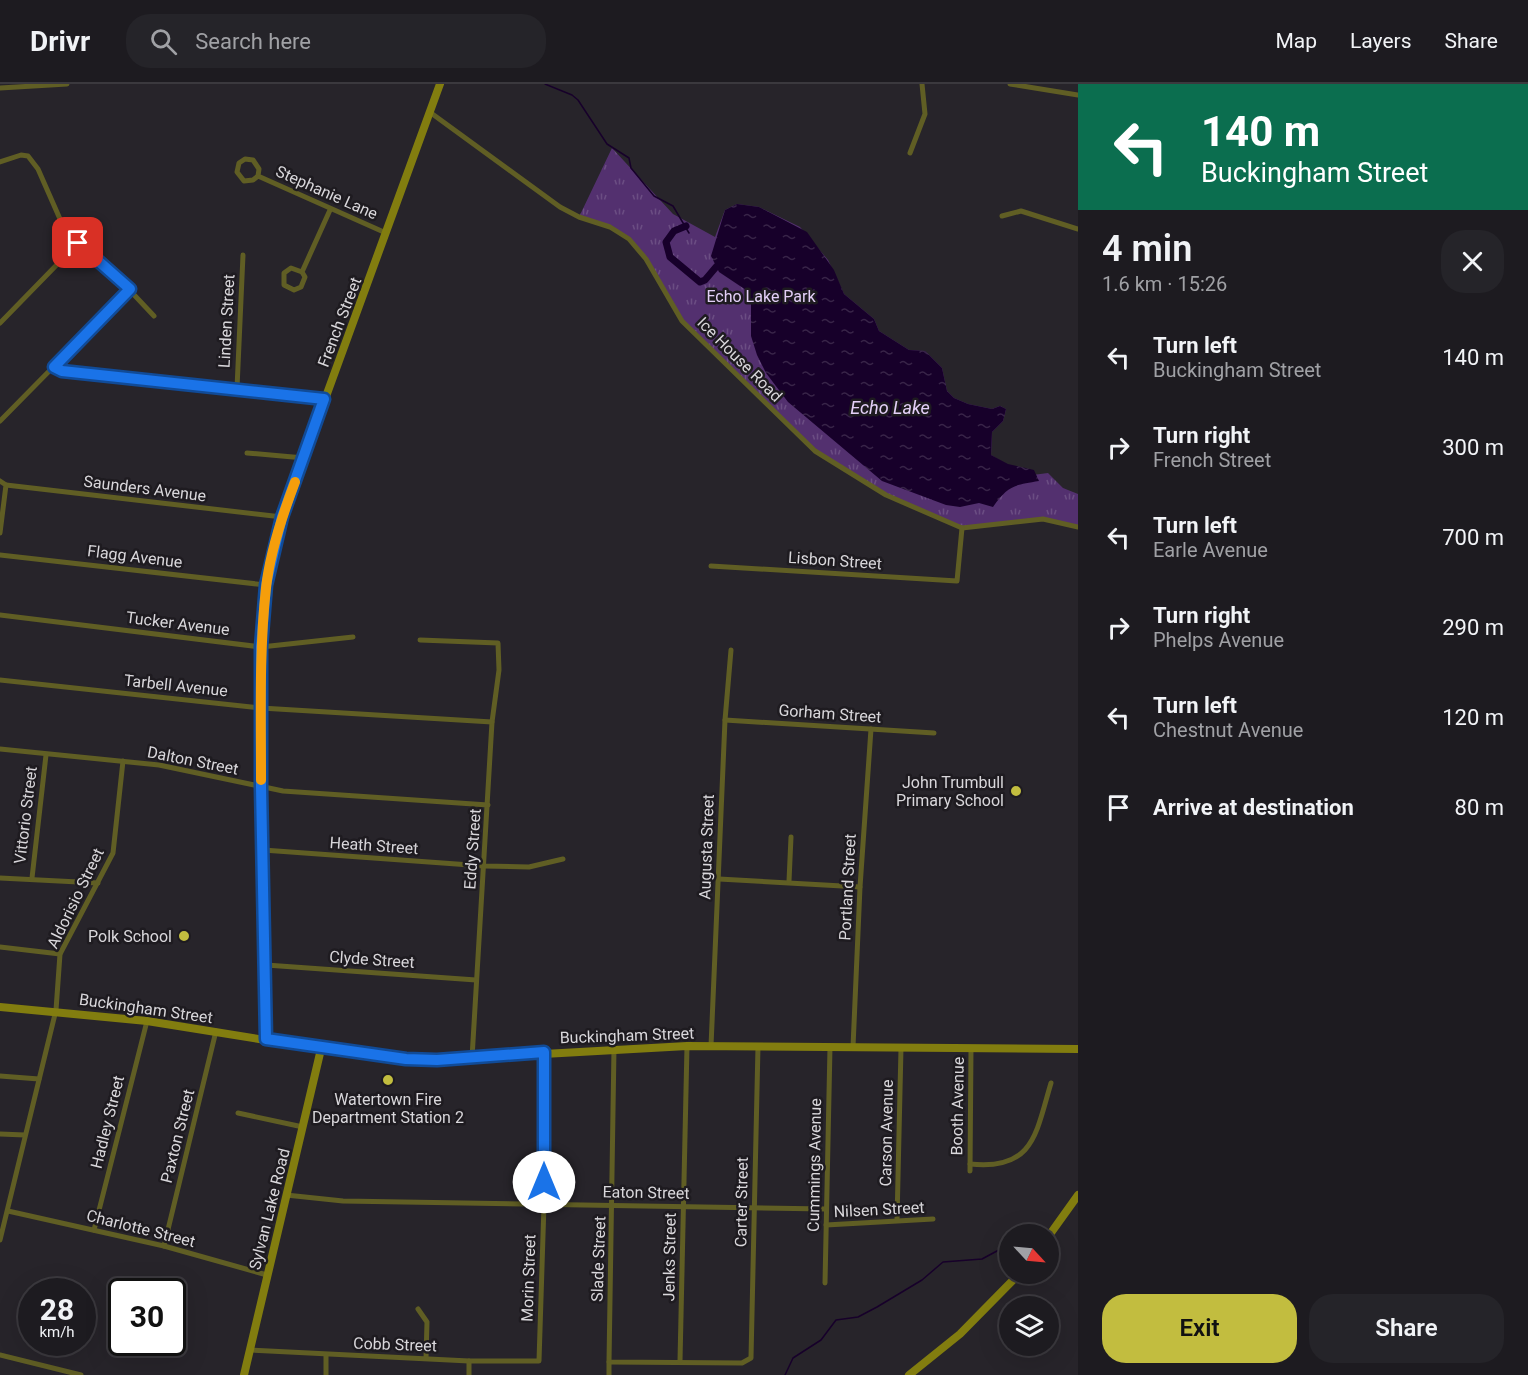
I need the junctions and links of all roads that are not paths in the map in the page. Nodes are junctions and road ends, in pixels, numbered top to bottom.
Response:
1 (68, 84) edge
2 (440, 84) edge
3 (922, 84) edge
4 (1010, 84) edge
5 (1051, 87) edge
6 (0, 88) edge
7 (1078, 95) edge
8 (431, 113) junction
9 (910, 153) dead end
10 (0, 162) edge
11 (258, 176) junction
12 (330, 210) junction
13 (1002, 216) dead end
14 (1078, 230) edge
15 (386, 233) junction
16 (78, 243) junction
17 (243, 255) dead end
18 (302, 272) junction
19 (130, 289) junction
20 (154, 316) dead end
21 (0, 323) edge
22 (54, 367) junction
23 (237, 388) junction
24 (324, 399) junction
25 (0, 421) edge
26 (247, 453) dead end
27 (304, 458) junction
28 (0, 481) edge
29 (6, 485) junction
30 (282, 517) junction
31 (1078, 527) edge
32 (962, 528) junction
33 (0, 533) edge
34 (0, 555) edge
35 (711, 566) dead end
36 (266, 585) junction
37 (0, 615) edge
38 (353, 637) dead end
39 (420, 640) dead end
40 (261, 647) junction
41 (731, 650) dead end
42 (0, 680) edge
43 (261, 708) junction
44 (725, 720) junction
45 (492, 723) junction
46 (871, 729) junction
47 (934, 733) dead end
48 (0, 749) edge
49 (46, 754) junction
50 (123, 761) junction
51 (261, 787) junction
52 (488, 805) junction
53 (791, 837) dead end
54 (263, 850) junction
55 (563, 859) dead end
56 (484, 866) junction
57 (0, 878) edge
58 (32, 878) junction
59 (719, 879) junction
60 (789, 881) junction
61 (98, 883) junction
62 (860, 887) junction
63 (0, 947) edge
64 (60, 954) junction
65 (266, 965) junction
66 (476, 980) junction
67 (0, 1007) edge
68 (56, 1010) junction
69 (147, 1021) junction
70 (216, 1031) junction
71 (266, 1039) junction
72 (687, 1046) junction
73 (711, 1046) junction
74 (758, 1046) junction
75 (830, 1047) junction
76 (853, 1047) junction
77 (614, 1048) junction
78 (901, 1048) junction
79 (971, 1048) junction
80 (321, 1049) junction
81 (1078, 1049) edge
82 (544, 1052) junction
83 (472, 1058) junction
84 (0, 1076) edge
85 (39, 1079) junction
86 (1051, 1083) dead end
87 (238, 1113) dead end
88 (303, 1128) junction
89 (0, 1134) edge
90 (25, 1135) junction
91 (970, 1164) junction
92 (970, 1171) dead end
93 (286, 1195) junction
94 (1078, 1195) edge
95 (544, 1204) junction
96 (613, 1205) junction
97 (684, 1206) junction
98 (755, 1208) junction
99 (826, 1209) junction
100 (8, 1211) junction
101 (933, 1219) dead end
102 (897, 1220) junction
103 (1057, 1224) edge
104 (826, 1226) junction
105 (93, 1230) junction
106 (0, 1240) edge
107 (164, 1246) junction
108 (267, 1275) junction
109 (825, 1283) dead end
110 (1009, 1284) edge
111 (418, 1310) dead end
112 (250, 1350) junction
113 (0, 1355) edge
114 (326, 1355) junction
115 (426, 1358) junction
116 (539, 1360) joint
117 (469, 1361) junction
118 (681, 1361) junction
119 (609, 1362) junction
120 (81, 1375) edge
121 (243, 1375) edge
122 (326, 1375) edge
123 (469, 1375) edge
124 (609, 1375) edge
125 (909, 1375) edge

1 - 6 street
2 - 8 main road, French Street
3 - 9 street
4 - 5 street
5 - 7 street
8 - 15 main road, French Street
8 - 32 street, Ice House Road
10 - 16 street
11 - 11 street, Stephanie Lane
11 - 12 street, Stephanie Lane
12 - 15 street, Stephanie Lane
12 - 18 street
13 - 14 street
15 - 24 main road, French Street
16 - 19 street
16 - 21 street
17 - 23 street, Linden Street
18 - 18 street
19 - 20 street
19 - 22 street
22 - 23 street
22 - 25 street
23 - 24 street
24 - 27 main road, French Street
26 - 27 street
27 - 30 main road, French Street
28 - 29 street
29 - 30 street, Saunders Avenue
29 - 33 street
30 - 36 main road, French Street
31 - 32 street, Ice House Road
32 - 35 street, Lisbon Street
34 - 36 street, Flagg Avenue
36 - 40 main road, French Street
37 - 40 street, Tucker Avenue
38 - 40 street, Tucker Avenue
39 - 45 street, Eddy Street
40 - 43 main road, French Street
41 - 44 street, Augusta Street
42 - 43 street, Tarbell Avenue
43 - 45 street, Tarbell Avenue
43 - 51 main road, French Street
44 - 46 street, Gorham Street
44 - 59 street, Augusta Street
45 - 52 street, Eddy Street
46 - 47 street, Gorham Street
46 - 62 street, Portland Street
48 - 49 street, Dalton Street
49 - 50 street, Dalton Street
49 - 58 street, Vittorio Street
50 - 51 street, Dalton Street
50 - 61 street, Aldorisio Street
51 - 52 street, Dalton Street
51 - 54 main road, French Street
52 - 56 street, Eddy Street
53 - 60 street
54 - 56 street, Heath Street
54 - 65 main road, French Street
55 - 56 street, Heath Street
56 - 66 street, Eddy Street
57 - 58 street
58 - 61 street
59 - 60 street
59 - 73 street, Augusta Street
60 - 62 street
61 - 64 street, Aldorisio Street
62 - 76 street, Portland Street
63 - 64 street
64 - 68 street, Aldorisio Street
65 - 66 street, Clyde Street
65 - 71 main road, French Street
66 - 83 street, Eddy Street
67 - 68 main road, Buckingham Street
68 - 69 main road, Buckingham Street
68 - 85 street, Aldorisio Street
69 - 70 main road, Buckingham Street
69 - 105 street, Hadley Street
70 - 71 main road, Buckingham Street
70 - 107 street, Paxton Street
71 - 80 main road, Buckingham Street
72 - 73 main road, Buckingham Street
72 - 77 main road, Buckingham Street
72 - 97 street, Jenks Street
73 - 74 main road, Buckingham Street
74 - 75 main road, Buckingham Street
74 - 98 street, Carter Street
75 - 76 main road, Buckingham Street
75 - 99 street, Cummings Avenue
76 - 78 main road, Buckingham Street
77 - 82 main road, Buckingham Street
77 - 96 street, Slade Street
78 - 79 main road, Buckingham Street
78 - 102 street, Carson Avenue
79 - 81 main road, Buckingham Street
79 - 91 street, Booth Avenue
80 - 83 main road, Buckingham Street
80 - 88 main road, Sylvan Lake Road
82 - 83 main road, Buckingham Street
82 - 95 street, Morin Street
84 - 85 street
85 - 90 street, Aldorisio Street
86 - 91 street, Booth Avenue
87 - 88 street
88 - 93 main road, Sylvan Lake Road
89 - 90 street
90 - 100 street, Aldorisio Street
91 - 92 street, Booth Avenue
93 - 95 street, Eaton Street
93 - 108 main road, Sylvan Lake Road
94 - 103 main road
95 - 96 street, Eaton Street
95 - 116 street, Morin Street
96 - 97 street, Eaton Street
96 - 119 street, Slade Street
97 - 98 street, Eaton Street
97 - 118 street, Jenks Street
98 - 99 street, Eaton Street
98 - 118 street, Carter Street
99 - 104 street, Cummings Avenue
100 - 105 street, Charlotte Street
100 - 106 street, Aldorisio Street
101 - 102 street, Nilsen Street
102 - 104 street, Nilsen Street
104 - 109 street, Cummings Avenue
105 - 107 street, Charlotte Street
107 - 108 street, Charlotte Street
108 - 112 main road, Sylvan Lake Road
110 - 125 main road
111 - 115 street
112 - 114 street, Cobb Street
112 - 121 main road, Sylvan Lake Road
113 - 120 street
114 - 115 street, Cobb Street
114 - 122 street
115 - 117 street, Cobb Street
116 - 117 street, Cobb Street
117 - 123 street
118 - 119 street
119 - 124 street, Slade Street

